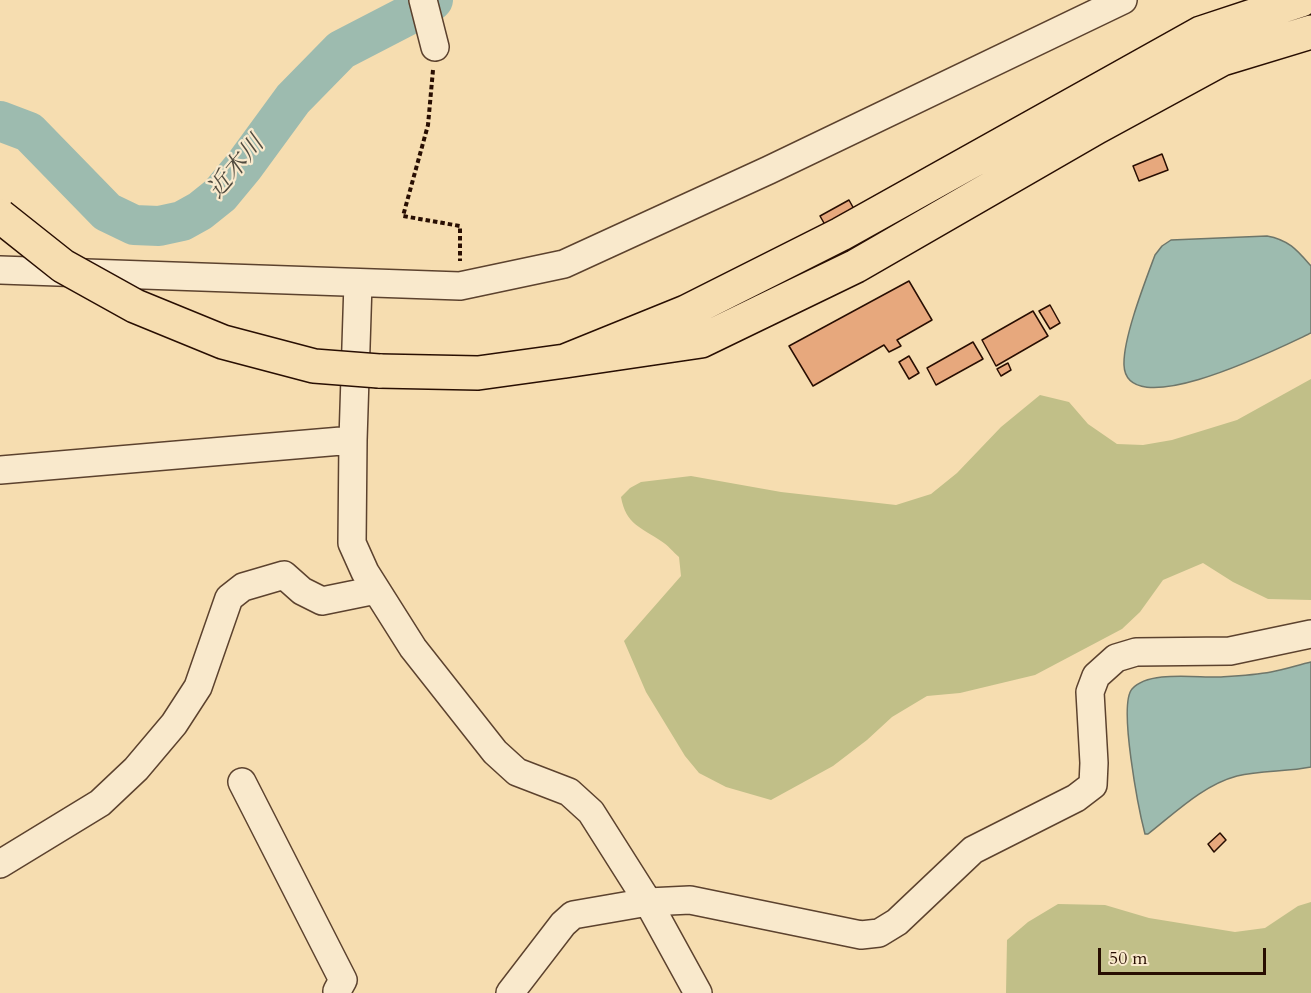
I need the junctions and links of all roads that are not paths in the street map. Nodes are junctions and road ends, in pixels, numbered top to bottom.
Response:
1 (423, 0) edge
2 (1124, 0) edge
3 (1301, 0) edge
4 (1311, 32) edge
5 (435, 47) road end
6 (0, 216) edge
7 (0, 270) edge
8 (358, 283) junction
9 (565, 361) junction
10 (353, 440) junction
11 (0, 470) edge
12 (376, 590) junction
13 (1311, 634) edge
14 (242, 782) dead end
15 (0, 864) edge
16 (648, 902) junction
17 (336, 992) edge
18 (510, 993) edge
19 (698, 993) edge

1 - 5 street
2 - 8 street
3 - 9 highway
4 - 9 highway
6 - 9 highway, bridge
7 - 8 street
8 - 10 street
10 - 11 street
10 - 12 street
12 - 15 street
12 - 16 street
13 - 16 street
14 - 17 street
16 - 18 street
16 - 19 street

